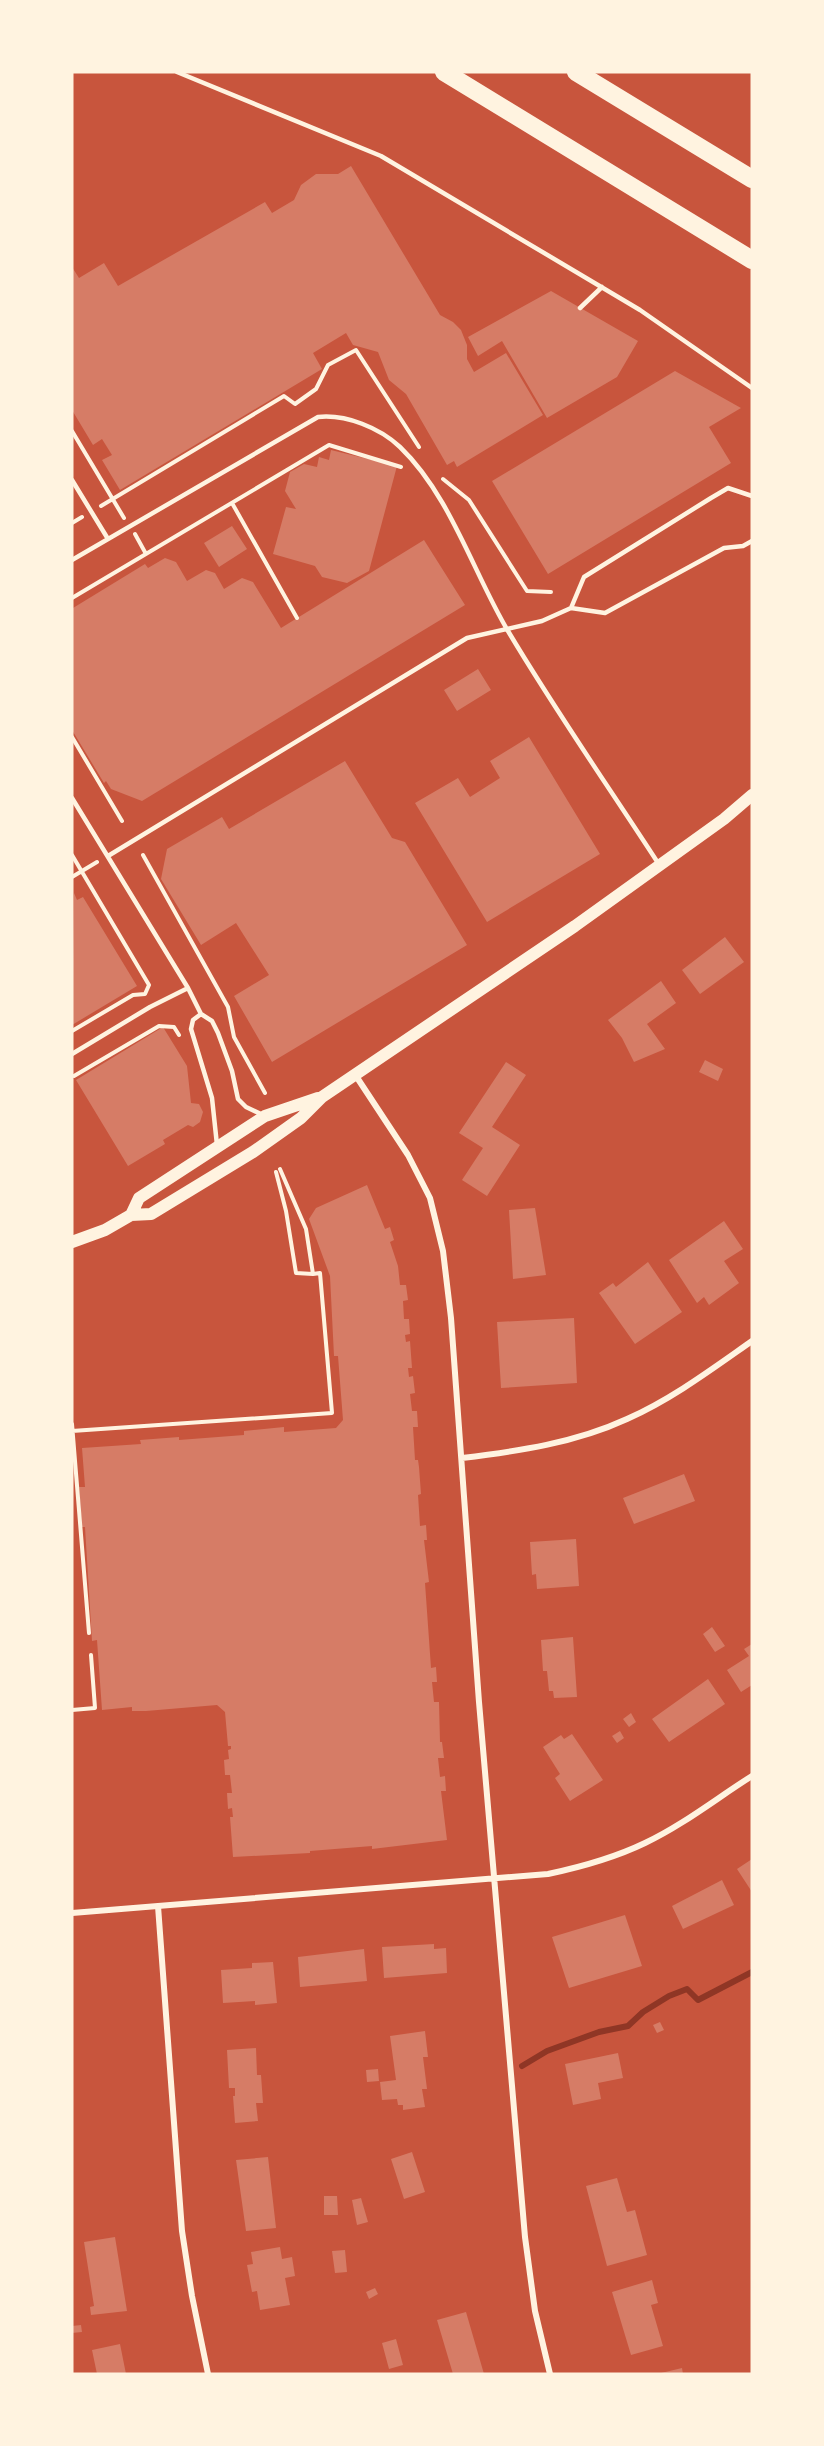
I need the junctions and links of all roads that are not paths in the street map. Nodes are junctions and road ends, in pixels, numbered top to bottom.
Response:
1 (177, 72) edge
2 (444, 72) edge
3 (576, 72) edge
4 (752, 179) edge
5 (752, 260) edge
6 (602, 287) junction
7 (580, 308) dead end
8 (752, 388) edge
9 (72, 480) edge
10 (752, 496) edge
11 (108, 539) junction
12 (752, 541) edge
13 (72, 560) edge
14 (571, 608) junction
15 (508, 630) junction
16 (752, 795) edge
17 (72, 798) edge
18 (108, 856) junction
19 (660, 866) junction
20 (188, 988) junction
21 (201, 1014) junction
22 (72, 1054) edge
23 (356, 1076) junction
24 (322, 1097) junction
25 (266, 1116) junction
26 (217, 1147) junction
27 (131, 1215) junction
28 (72, 1242) edge
29 (752, 1341) edge
30 (462, 1458) junction
31 (752, 1776) edge
32 (495, 1878) junction
33 (158, 1906) junction
34 (72, 1913) edge
35 (208, 2374) edge
36 (550, 2374) edge

1 - 6 lane
2 - 5 highway
3 - 4 highway
6 - 7 lane
6 - 8 lane
9 - 11 lane
10 - 14 lane
11 - 13 lane
11 - 15 lane
12 - 14 lane
14 - 15 lane
15 - 18 lane
15 - 19 lane
16 - 19 main road
17 - 18 lane
18 - 20 lane
19 - 23 main road
20 - 21 lane
20 - 22 lane
21 - 25 lane
21 - 26 lane
23 - 24 main road
23 - 30 street
24 - 25 main road
24 - 27 main road
25 - 26 main road
26 - 27 main road
27 - 28 main road
29 - 30 street
30 - 32 street
31 - 32 street
32 - 33 street
32 - 36 street
33 - 34 street
33 - 35 street

